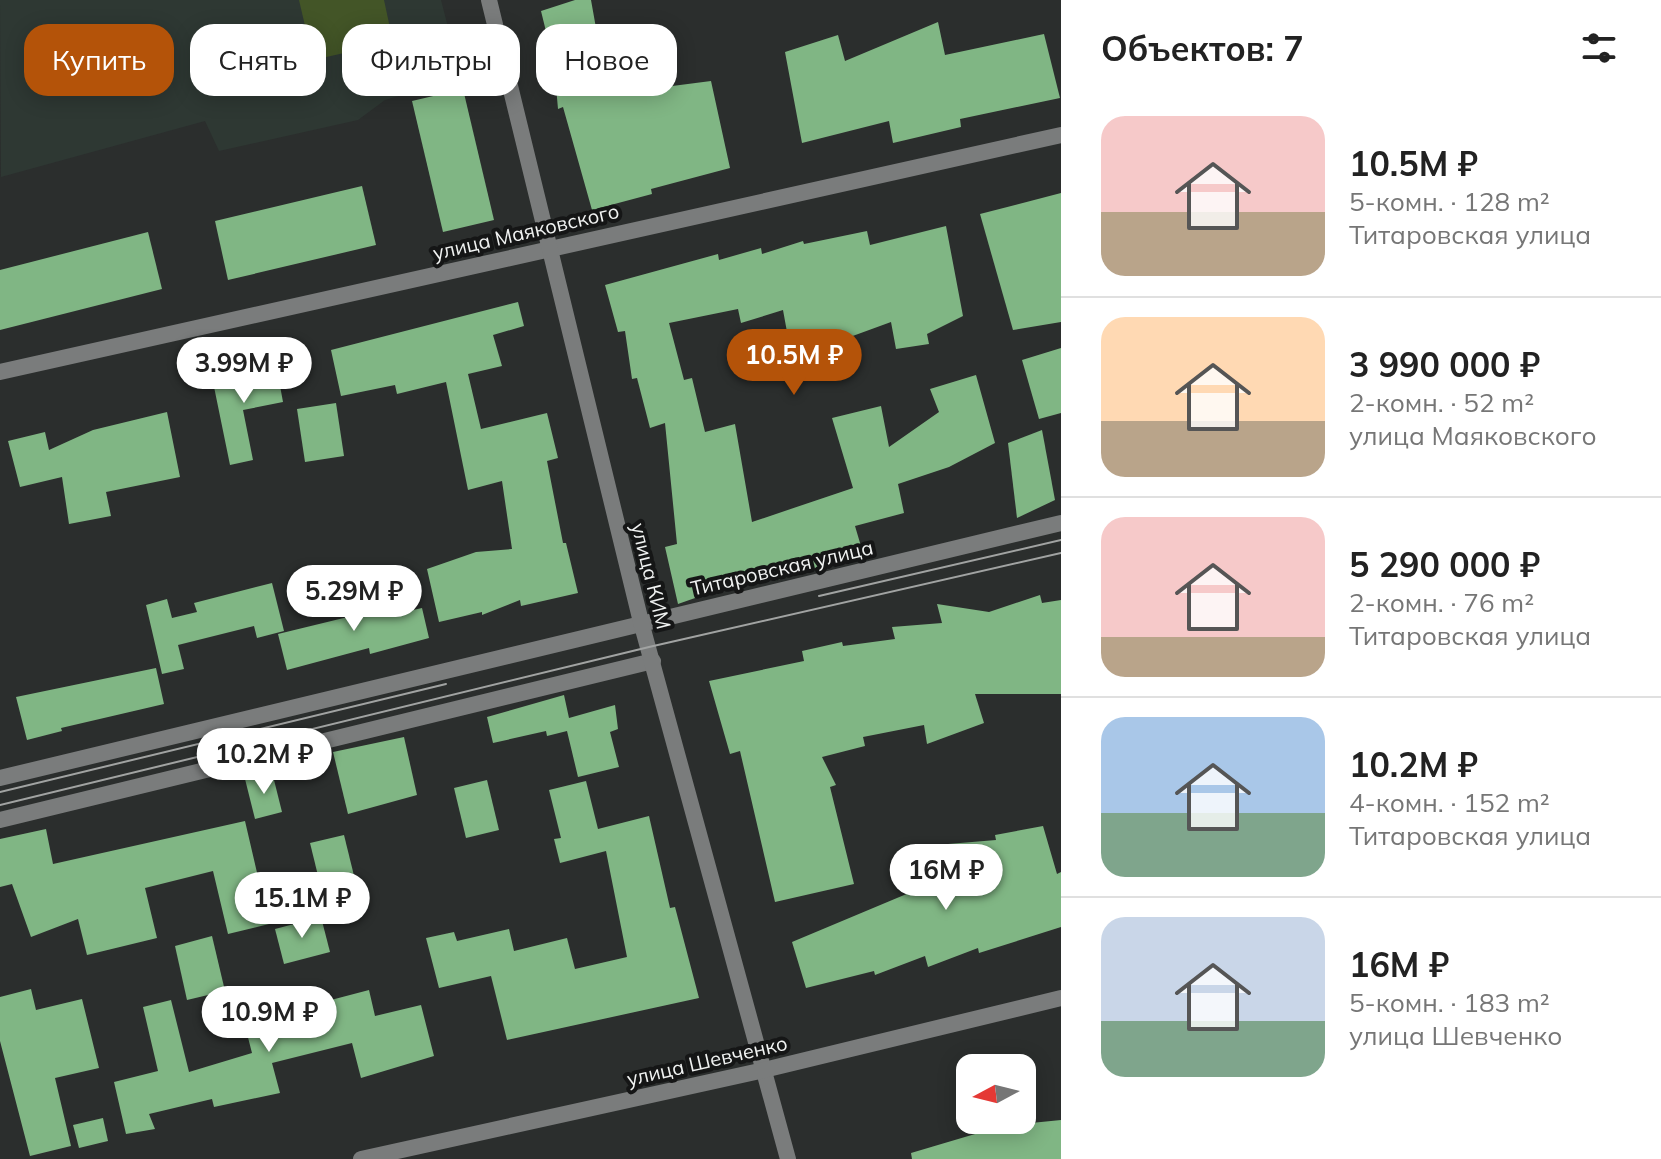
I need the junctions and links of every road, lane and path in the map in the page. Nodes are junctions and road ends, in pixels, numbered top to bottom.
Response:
1 (489, 0) edge
2 (1061, 135) edge
3 (549, 247) junction
4 (0, 372) edge
5 (1061, 523) edge
6 (641, 622) junction
7 (653, 661) junction
8 (0, 778) edge
9 (0, 820) edge
10 (1061, 998) edge
11 (764, 1070) junction
12 (361, 1159) edge
13 (788, 1159) edge

1 - 3 street, улица КИМ
2 - 3 street, улица Маяковского
3 - 4 street, улица Маяковского
3 - 6 street, улица КИМ
5 - 6 street, Титаровская улица
6 - 7 street, улица КИМ
6 - 8 street, Титаровская улица
7 - 9 street
7 - 11 street, улица КИМ
10 - 11 street, улица Шевченко
11 - 12 street, улица Шевченко
11 - 13 street, улица КИМ

